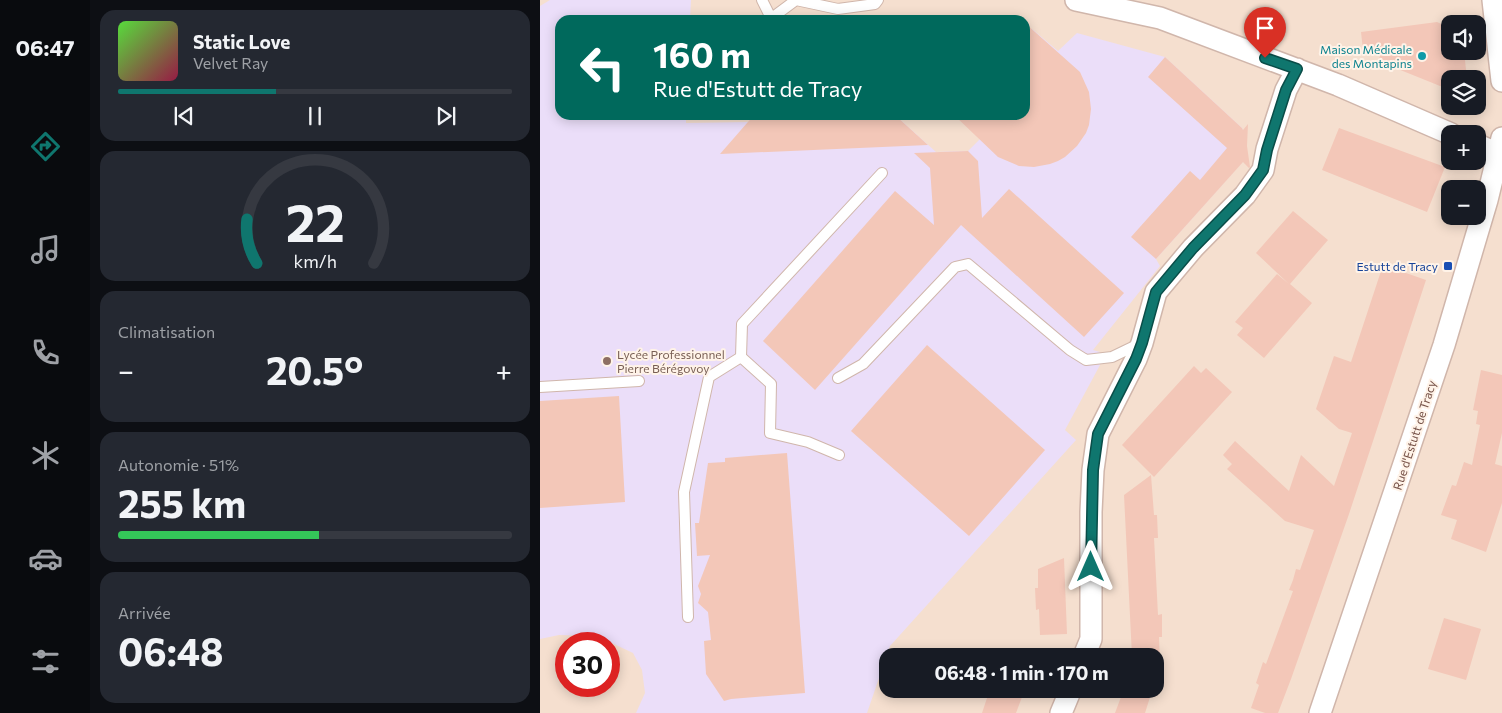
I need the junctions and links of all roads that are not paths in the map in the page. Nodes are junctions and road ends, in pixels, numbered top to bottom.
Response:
1 (762, 0) edge
2 (796, 0) edge
3 (878, 0) edge
4 (1076, 0) edge
5 (1493, 0) edge
6 (768, 15) edge
7 (775, 15) edge
8 (1297, 69) junction
9 (1502, 81) edge
10 (1441, 129) edge
11 (1486, 145) edge
12 (1500, 146) edge
13 (882, 173) dead end
14 (1142, 343) junction
15 (741, 357) junction
16 (838, 378) dead end
17 (639, 381) dead end
18 (540, 387) edge
19 (839, 455) dead end
20 (688, 617) dead end
21 (1087, 648) edge
22 (1067, 698) edge
23 (1061, 713) edge
24 (1320, 713) edge

1 - 6 lane
2 - 3 lane
2 - 7 lane
4 - 8 street
5 - 9 street
8 - 10 street
8 - 14 street
11 - 12 street, Rue d'Estutt de Tracy
12 - 24 street, Rue d'Estutt de Tracy
13 - 15 lane
14 - 16 lane
14 - 21 street
15 - 19 lane
15 - 20 lane
17 - 18 lane
22 - 23 street

